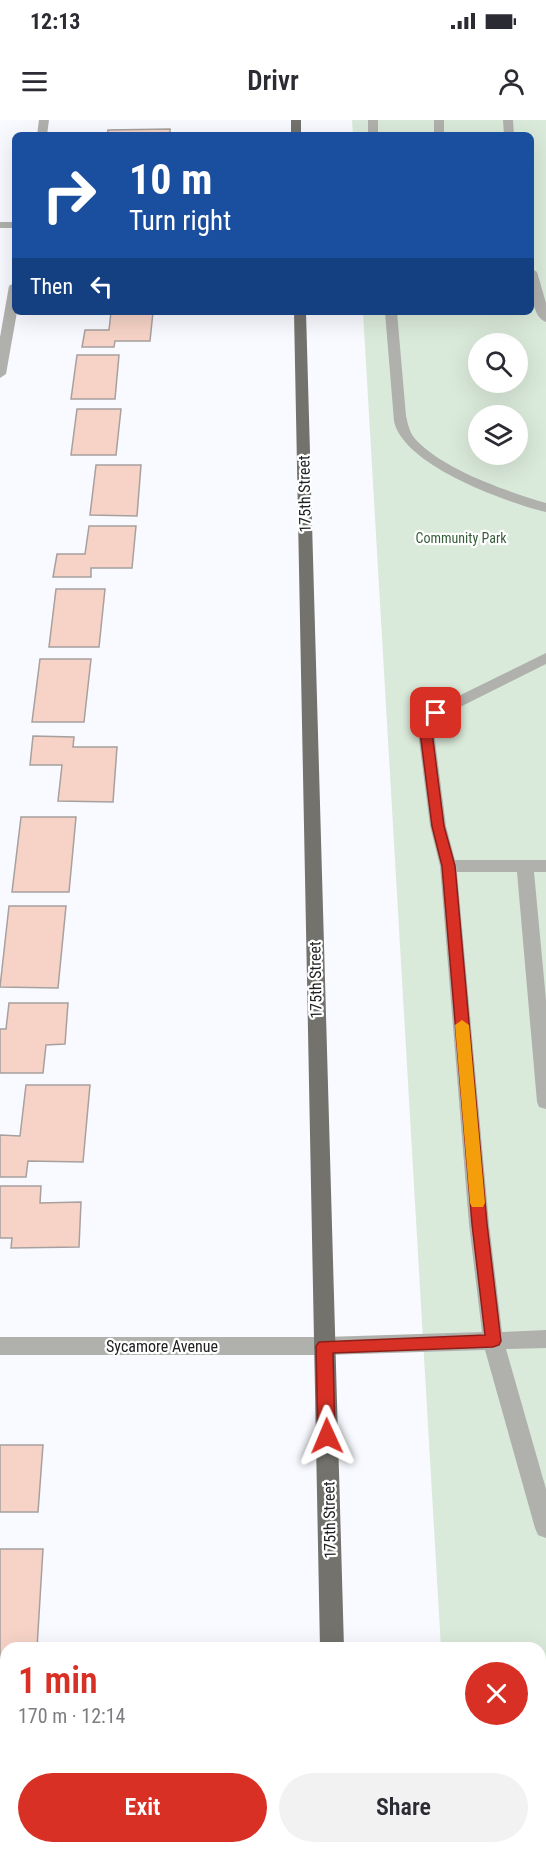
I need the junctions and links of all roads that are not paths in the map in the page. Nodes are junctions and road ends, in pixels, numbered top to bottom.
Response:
1 (534, 285) edge
2 (12, 304) edge
3 (300, 315) edge
4 (391, 315) edge
5 (546, 318) edge
6 (0, 374) edge
7 (546, 508) edge
8 (546, 658) edge
9 (448, 866) junction
10 (525, 866) junction
11 (546, 866) edge
12 (546, 1102) edge
13 (546, 1339) edge
14 (493, 1341) junction
15 (0, 1346) edge
16 (324, 1346) junction
17 (546, 1528) edge
18 (332, 1642) edge

1 - 5 street
2 - 6 street
3 - 16 main road, 175th Street
4 - 7 street
8 - 9 street
9 - 10 street
9 - 14 street
10 - 11 street
10 - 12 street
13 - 14 street, Sycamore Avenue
14 - 16 street, Sycamore Avenue
14 - 17 street
15 - 16 street, Sycamore Avenue
16 - 18 main road, 175th Street

